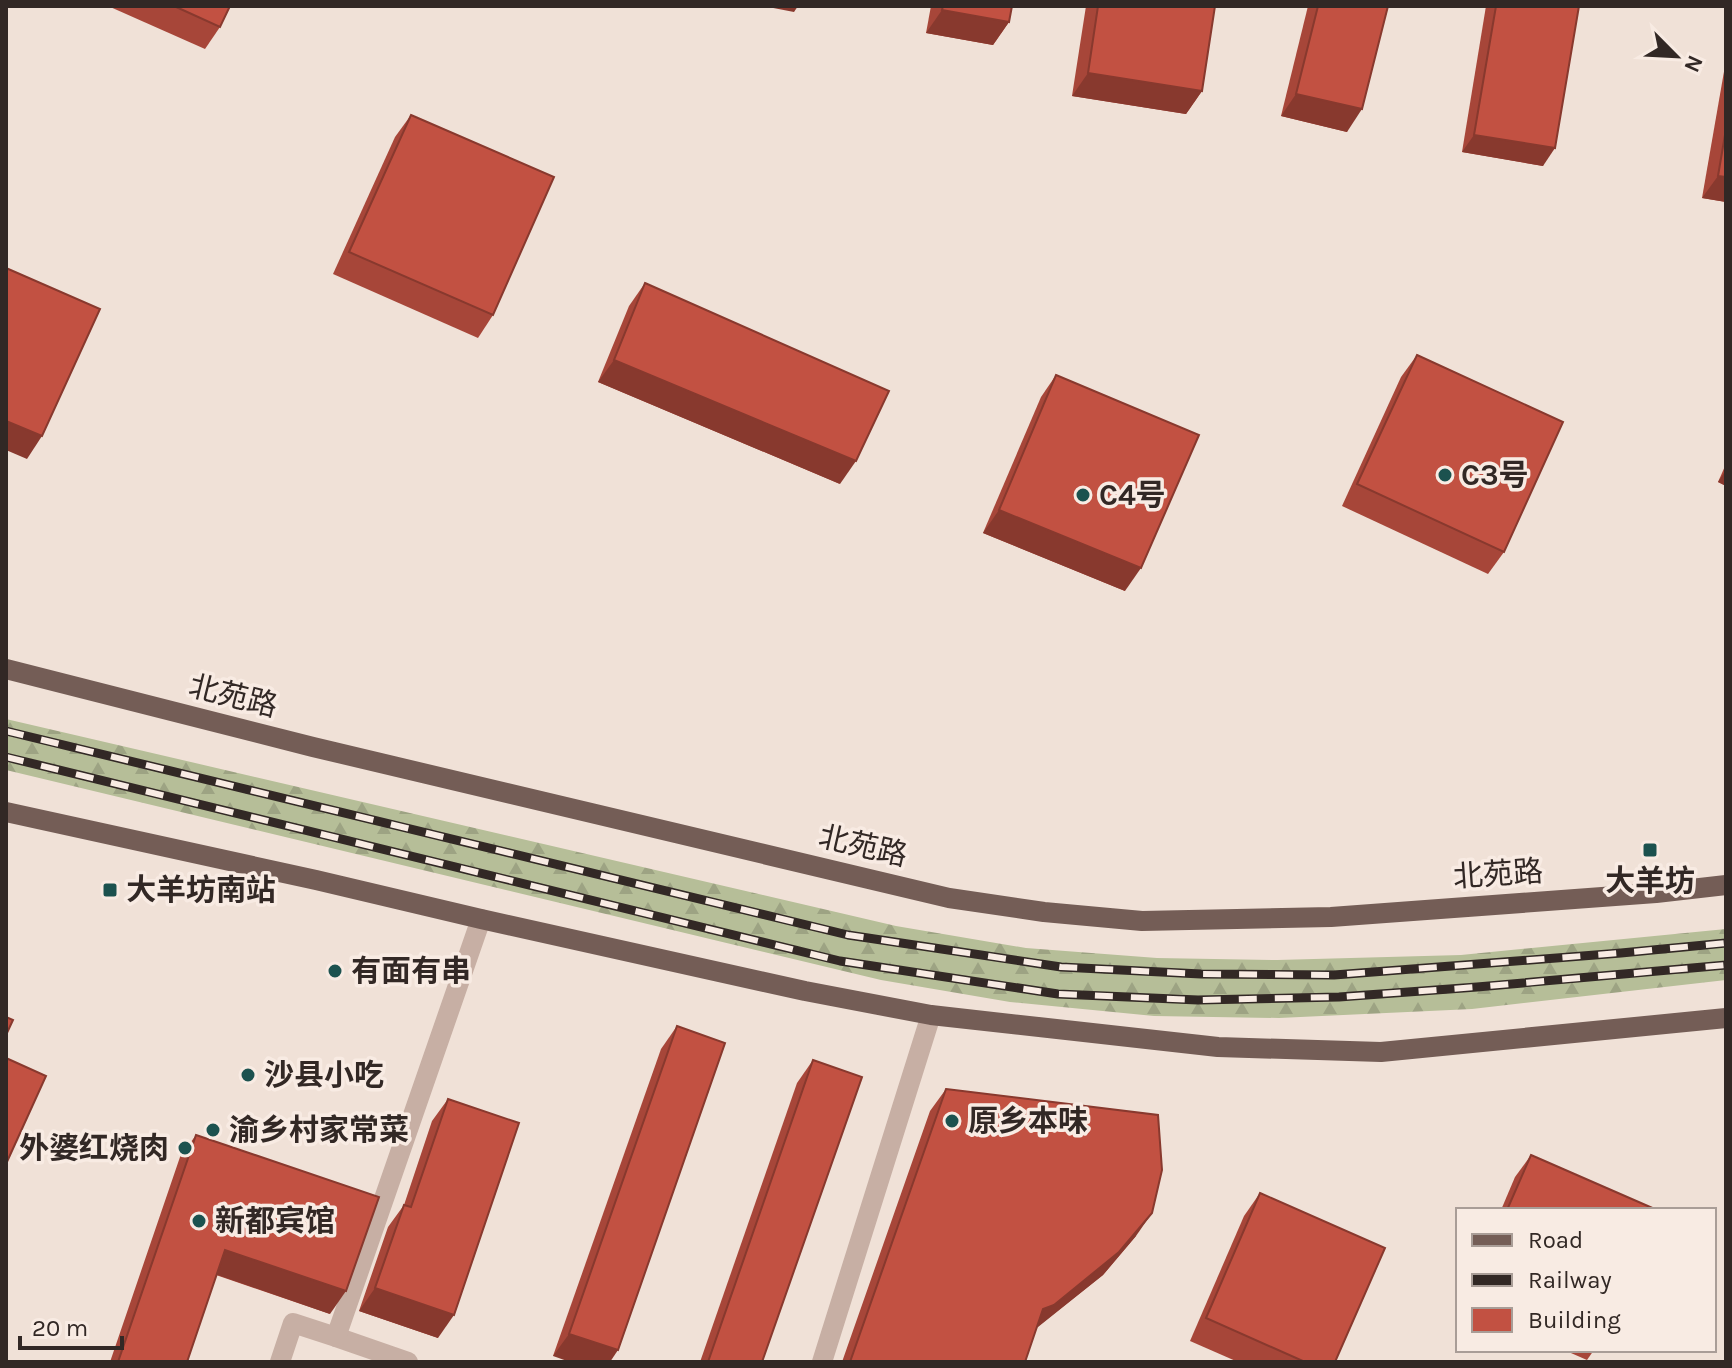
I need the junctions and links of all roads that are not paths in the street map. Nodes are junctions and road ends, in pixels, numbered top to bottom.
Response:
1 (6, 669) edge
2 (6, 812) edge
3 (1726, 885) edge
4 (481, 919) junction
5 (931, 1015) junction
6 (1726, 1018) edge
7 (336, 1337) junction
8 (280, 1362) edge
9 (408, 1362) edge
10 (822, 1362) edge

1 - 3 main road, 北苑路
2 - 4 main road
4 - 5 main road
4 - 7 street
5 - 6 main road
5 - 10 street
7 - 8 street
7 - 9 street

